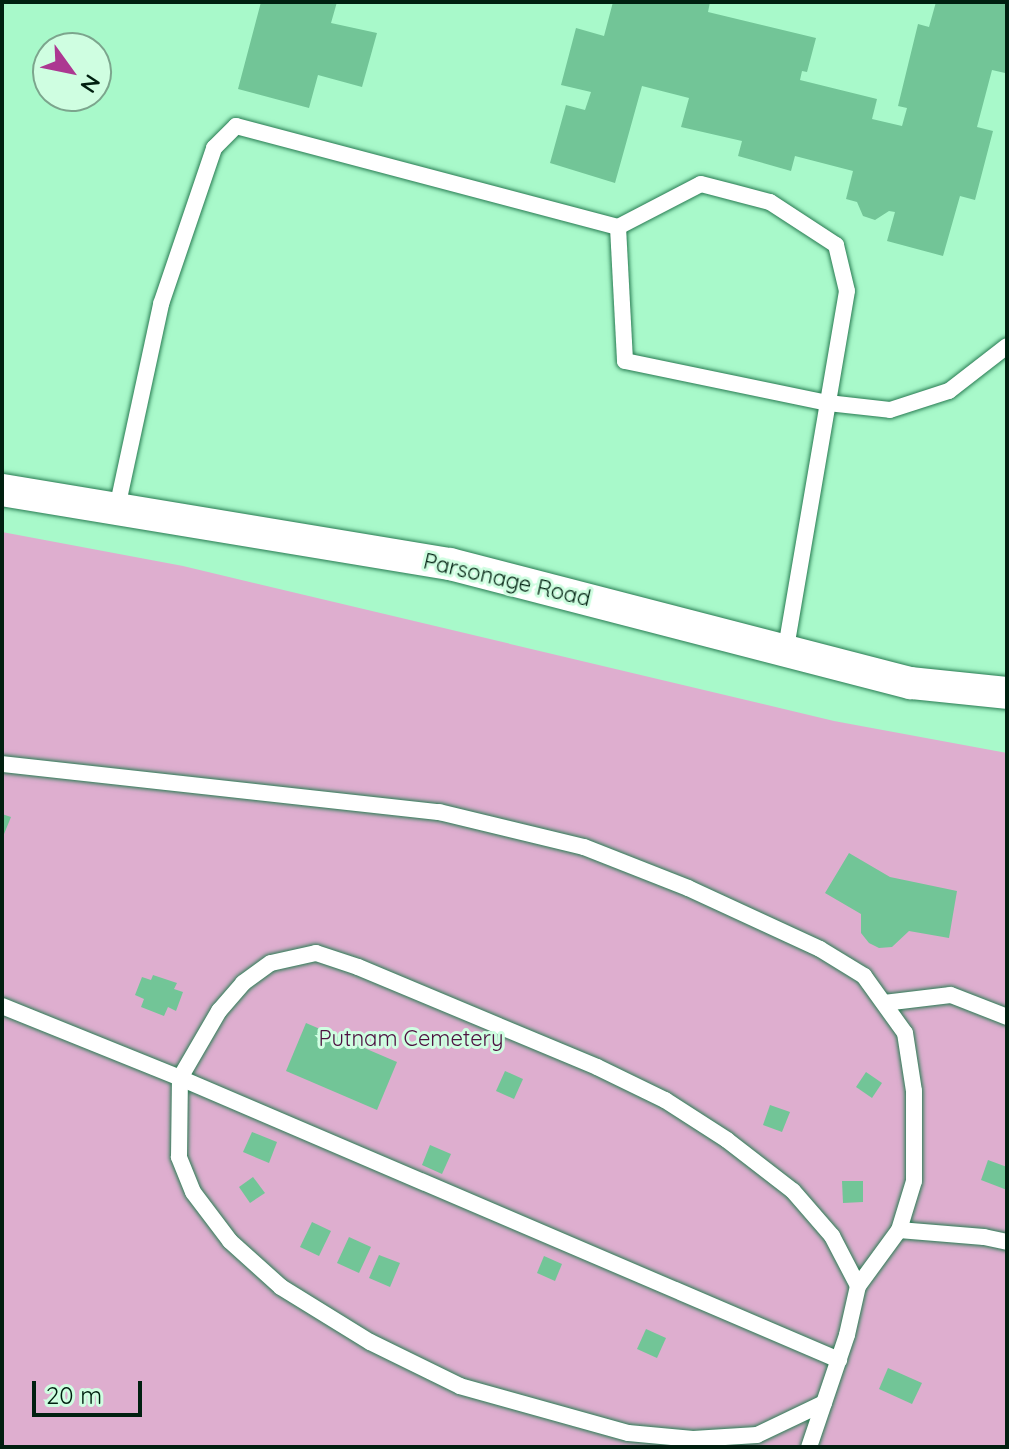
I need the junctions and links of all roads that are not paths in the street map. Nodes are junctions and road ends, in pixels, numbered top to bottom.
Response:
1 (618, 227) junction
2 (1007, 346) edge
3 (828, 403) junction
4 (2, 490) edge
5 (117, 508) junction
6 (786, 648) junction
7 (1007, 693) edge
8 (2, 764) edge
9 (884, 1003) junction
10 (2, 1006) edge
11 (1007, 1017) edge
12 (180, 1078) junction
13 (899, 1230) junction
14 (1007, 1242) edge
15 (858, 1286) junction
16 (839, 1360) junction
17 (824, 1403) junction
18 (809, 1447) edge

1 - 3 lane
1 - 3 lane
1 - 5 lane
2 - 3 lane
3 - 6 lane
4 - 5 street, Parsonage Road
5 - 6 street, Parsonage Road
6 - 7 street, Parsonage Road
8 - 9 lane
9 - 11 lane
9 - 13 lane
10 - 12 lane
12 - 15 lane
12 - 16 lane
12 - 17 lane
13 - 14 lane
13 - 15 lane
15 - 16 lane
16 - 17 lane
17 - 18 lane

